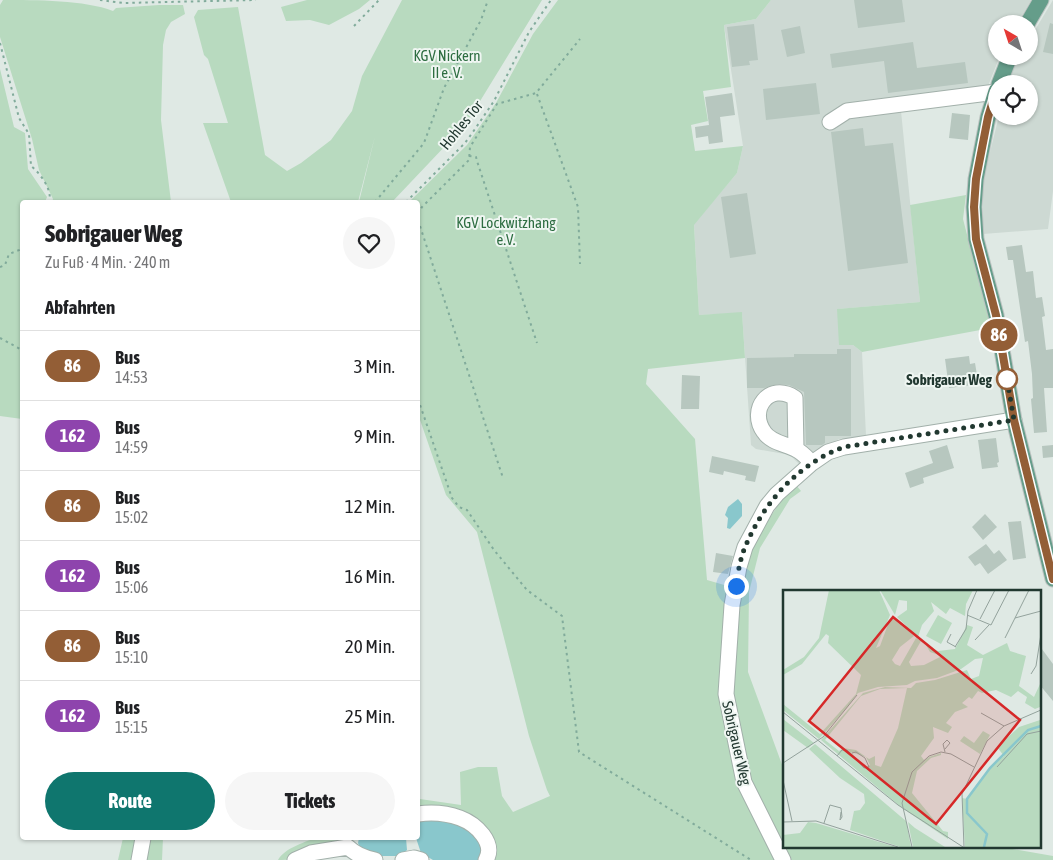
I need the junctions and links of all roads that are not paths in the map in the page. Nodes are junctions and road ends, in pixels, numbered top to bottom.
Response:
1 (1041, 0) edge
2 (1032, 15) edge
3 (988, 92) edge
4 (988, 117) edge
5 (830, 122) dead end
6 (1014, 420) junction
7 (796, 449) dead end
8 (812, 463) junction
9 (1053, 579) edge
10 (420, 814) edge
11 (143, 840) edge
12 (350, 842) edge
13 (140, 860) edge
14 (295, 860) edge
15 (375, 860) edge
16 (403, 860) edge
17 (421, 860) edge
18 (486, 860) edge
19 (783, 860) edge

1 - 2 main road
3 - 5 street
4 - 6 main road
6 - 8 street, Sobrigauer Weg
6 - 9 main road
7 - 8 street
8 - 19 street, Sobrigauer Weg
10 - 18 street
11 - 13 street
12 - 14 street
12 - 15 street
16 - 17 street

